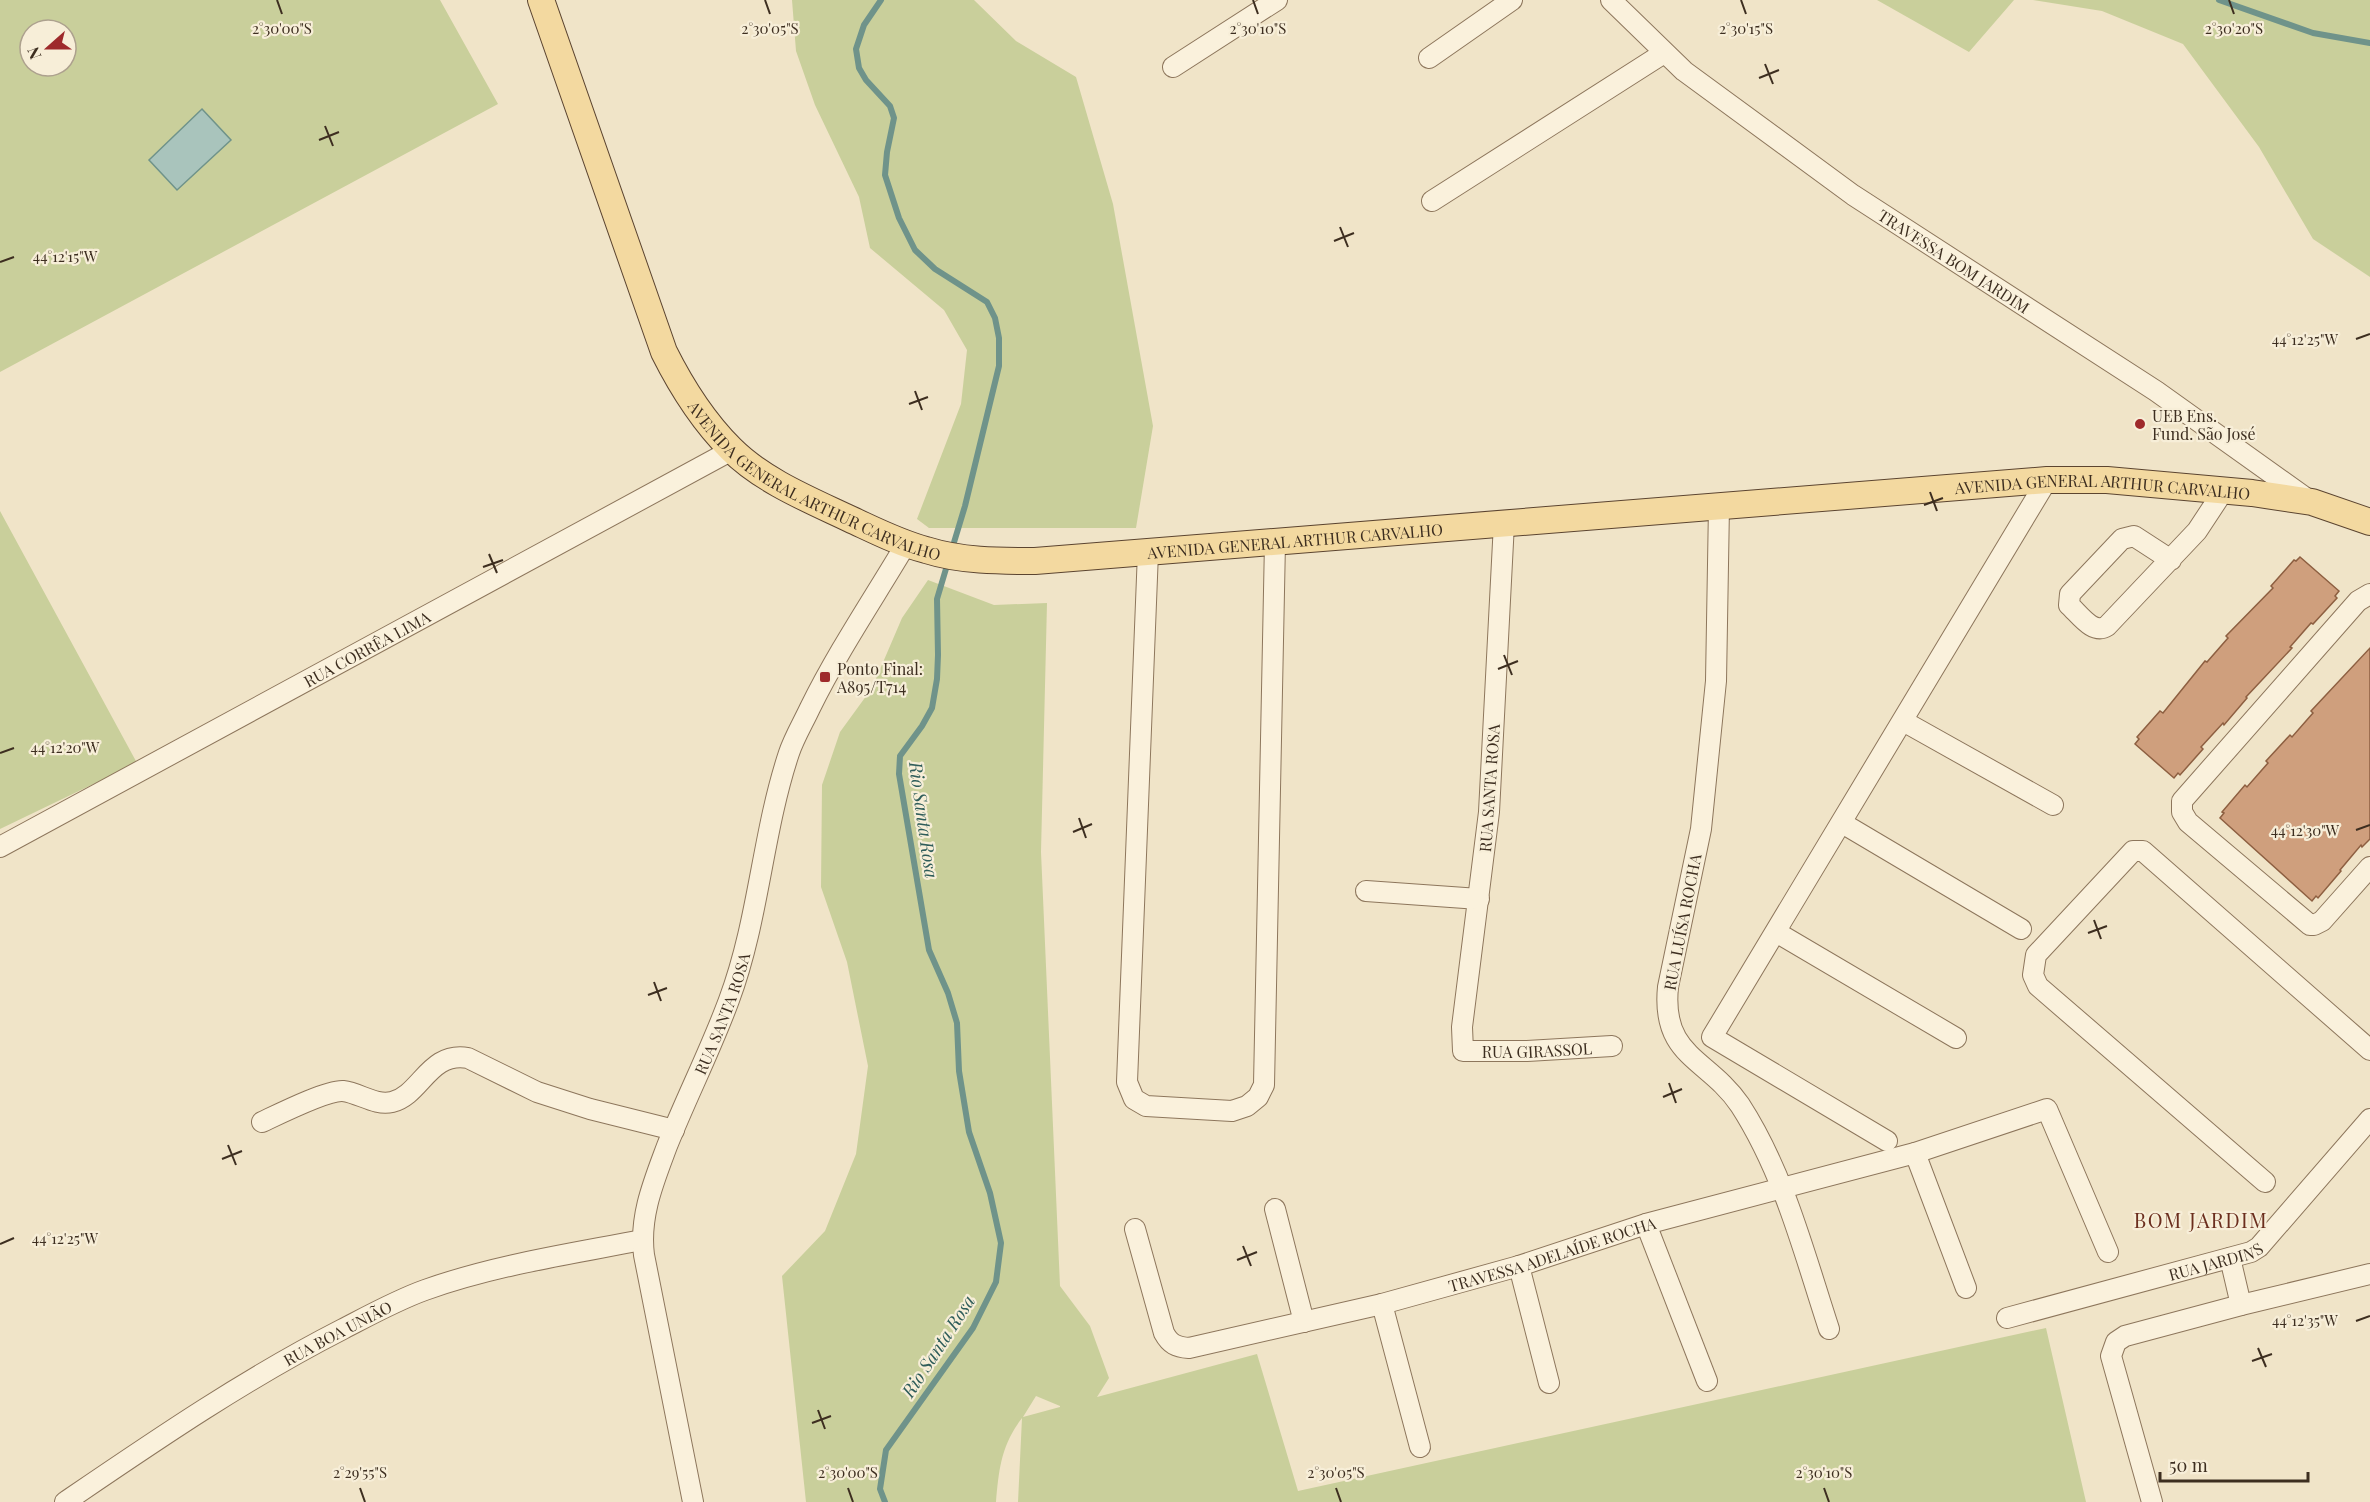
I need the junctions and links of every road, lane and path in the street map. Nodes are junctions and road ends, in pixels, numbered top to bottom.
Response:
1 (541, 0) edge
2 (1277, 0) edge
3 (1512, 0) edge
4 (1611, 0) edge
5 (1664, 53) junction
6 (1429, 58) dead end
7 (1173, 67) dead end
8 (1432, 201) dead end
9 (732, 450) junction
10 (2047, 480) junction
11 (2224, 490) junction
12 (2312, 502) junction
13 (1719, 506) junction
14 (2370, 522) edge
15 (1504, 523) junction
16 (1275, 542) junction
17 (917, 547) junction
18 (1148, 552) junction
19 (2170, 560) junction
20 (2370, 594) edge
21 (1903, 721) junction
22 (2053, 805) dead end
23 (1842, 823) junction
24 (0, 847) edge
25 (2370, 867) edge
26 (1366, 891) dead end
27 (1479, 899) junction
28 (2021, 929) dead end
29 (1776, 932) junction
30 (1956, 1038) dead end
31 (1612, 1046) dead end
32 (2370, 1050) edge
33 (1463, 1052) joint
34 (2370, 1119) edge
35 (262, 1122) dead end
36 (674, 1130) junction
37 (1887, 1141) dead end
38 (1915, 1153) junction
39 (2265, 1182) dead end
40 (1783, 1190) junction
41 (1275, 1209) dead end
42 (1646, 1224) junction
43 (1135, 1229) dead end
44 (642, 1240) junction
45 (2108, 1251) dead end
46 (2230, 1258) junction
47 (1519, 1266) junction
48 (2370, 1274) edge
49 (1966, 1288) dead end
50 (1382, 1304) junction
51 (2241, 1305) junction
52 (2007, 1318) dead end
53 (1304, 1322) junction
54 (1829, 1329) dead end
55 (1707, 1381) dead end
56 (1549, 1383) dead end
57 (1420, 1447) dead end
58 (65, 1502) edge
59 (693, 1502) edge
60 (2152, 1502) edge

1 - 9 main road, AVENIDA GENERAL ARTHUR CARVALHO
2 - 7 street
3 - 6 street
4 - 5 street, TRAVESSA BOM JARDIM
5 - 8 street
5 - 12 street, TRAVESSA BOM JARDIM
9 - 17 main road, AVENIDA GENERAL ARTHUR CARVALHO
9 - 24 street, RUA CORRÊA LIMA
10 - 11 main road, AVENIDA GENERAL ARTHUR CARVALHO
10 - 13 main road, AVENIDA GENERAL ARTHUR CARVALHO
10 - 21 street
11 - 12 main road, AVENIDA GENERAL ARTHUR CARVALHO
11 - 19 street
12 - 14 main road, AVENIDA GENERAL ARTHUR CARVALHO
13 - 15 main road, AVENIDA GENERAL ARTHUR CARVALHO
13 - 40 street, RUA LUÍSA ROCHA
15 - 16 main road, AVENIDA GENERAL ARTHUR CARVALHO
15 - 27 street, RUA SANTA ROSA
16 - 18 main road, AVENIDA GENERAL ARTHUR CARVALHO
16 - 18 street
17 - 18 main road, AVENIDA GENERAL ARTHUR CARVALHO
17 - 36 street, RUA SANTA ROSA
19 - 19 street
20 - 25 street
21 - 22 street
21 - 23 street
23 - 28 street
23 - 29 street
26 - 27 street
27 - 33 street, RUA SANTA ROSA
29 - 30 street
29 - 37 street
31 - 33 street, RUA GIRASSOL
32 - 39 street
34 - 46 street, RUA JARDINS
35 - 36 street
36 - 44 street, RUA SANTA ROSA
38 - 40 street, TRAVESSA ADELAÍDE ROCHA
38 - 45 street, TRAVESSA ADELAÍDE ROCHA
38 - 49 street
40 - 42 street, TRAVESSA ADELAÍDE ROCHA
40 - 54 street, RUA LUÍSA ROCHA
41 - 53 street
42 - 47 street, TRAVESSA ADELAÍDE ROCHA
42 - 55 street
43 - 53 street, TRAVESSA ADELAÍDE ROCHA
44 - 58 street, RUA BOA UNIÃO
44 - 59 street, RUA SANTA ROSA
46 - 51 street
46 - 52 street, RUA JARDINS
47 - 50 street, TRAVESSA ADELAÍDE ROCHA
47 - 56 street
48 - 51 street
50 - 53 street, TRAVESSA ADELAÍDE ROCHA
50 - 57 street
51 - 60 street

